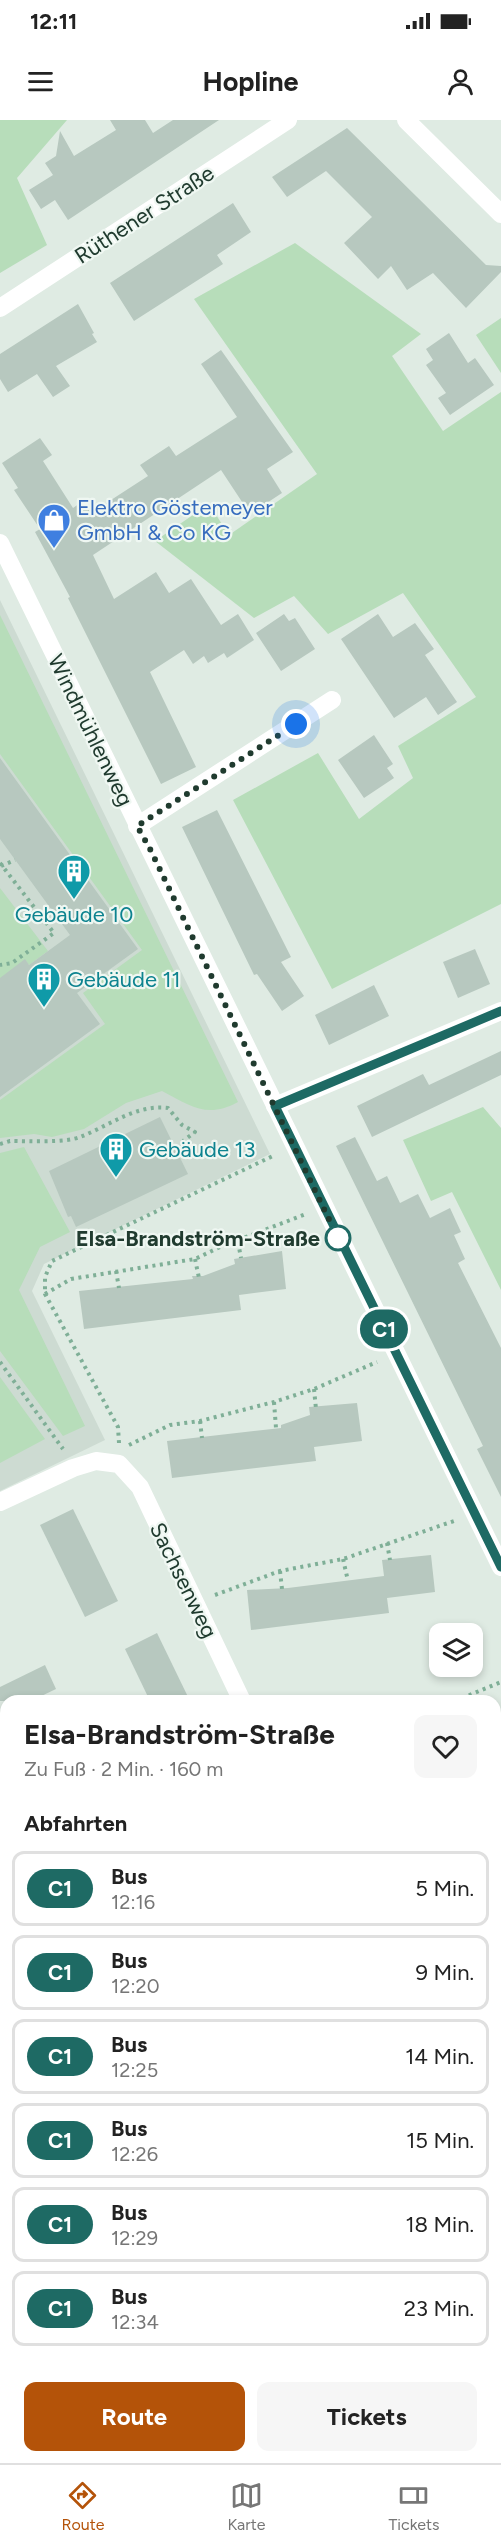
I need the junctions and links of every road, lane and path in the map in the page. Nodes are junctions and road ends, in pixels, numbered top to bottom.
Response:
1 (288, 120) edge
2 (406, 120) edge
3 (501, 214) edge
4 (0, 308) edge
5 (0, 543) edge
6 (7, 575) edge
7 (332, 700) dead end
8 (137, 826) junction
9 (15, 860) dead end
10 (1, 865) edge
11 (0, 965) edge
12 (501, 1011) edge
13 (275, 1106) junction
14 (183, 1141) dead end
15 (0, 1144) edge
16 (294, 1147) junction
17 (323, 1207) junction
18 (238, 1242) junction
19 (241, 1258) dead end
20 (195, 1259) junction
21 (116, 1271) junction
22 (199, 1278) dead end
23 (119, 1288) dead end
24 (45, 1294) junction
25 (396, 1354) junction
26 (0, 1362) edge
27 (314, 1389) junction
28 (274, 1402) junction
29 (316, 1409) dead end
30 (200, 1421) junction
31 (276, 1428) dead end
32 (201, 1438) dead end
33 (119, 1464) junction
34 (73, 1468) junction
35 (0, 1502) edge
36 (475, 1514) junction
37 (387, 1543) junction
38 (343, 1559) junction
39 (390, 1560) dead end
40 (501, 1567) edge
41 (280, 1572) junction
42 (348, 1581) dead end
43 (282, 1589) dead end
44 (196, 1603) junction
45 (501, 1683) edge
46 (239, 1695) edge
47 (473, 1695) edge

1 - 4 street, Rüthener Straße
2 - 3 street
5 - 6 street, Windmühlenweg
6 - 8 street, Windmühlenweg
7 - 8 street
8 - 13 street, Windmühlenweg
9 - 10 path
10 - 11 path
12 - 13 street
13 - 16 street, Windmühlenweg
14 - 15 path
16 - 17 street, Windmühlenweg
16 - 24 path
17 - 18 path
17 - 25 street, Windmühlenweg
18 - 19 path
18 - 20 path
20 - 21 path
20 - 22 path
21 - 23 path
21 - 24 path
24 - 33 path
25 - 27 path
25 - 36 street, Windmühlenweg
26 - 34 path
27 - 28 path
27 - 29 path
28 - 30 path
28 - 31 path
30 - 32 path
30 - 33 path
33 - 34 street
33 - 44 street, Sachsenweg
34 - 35 street
36 - 37 path
36 - 40 street, Windmühlenweg
37 - 38 path
37 - 39 path
38 - 41 path
38 - 42 path
41 - 43 path
41 - 44 path
44 - 46 street, Sachsenweg
45 - 47 path

